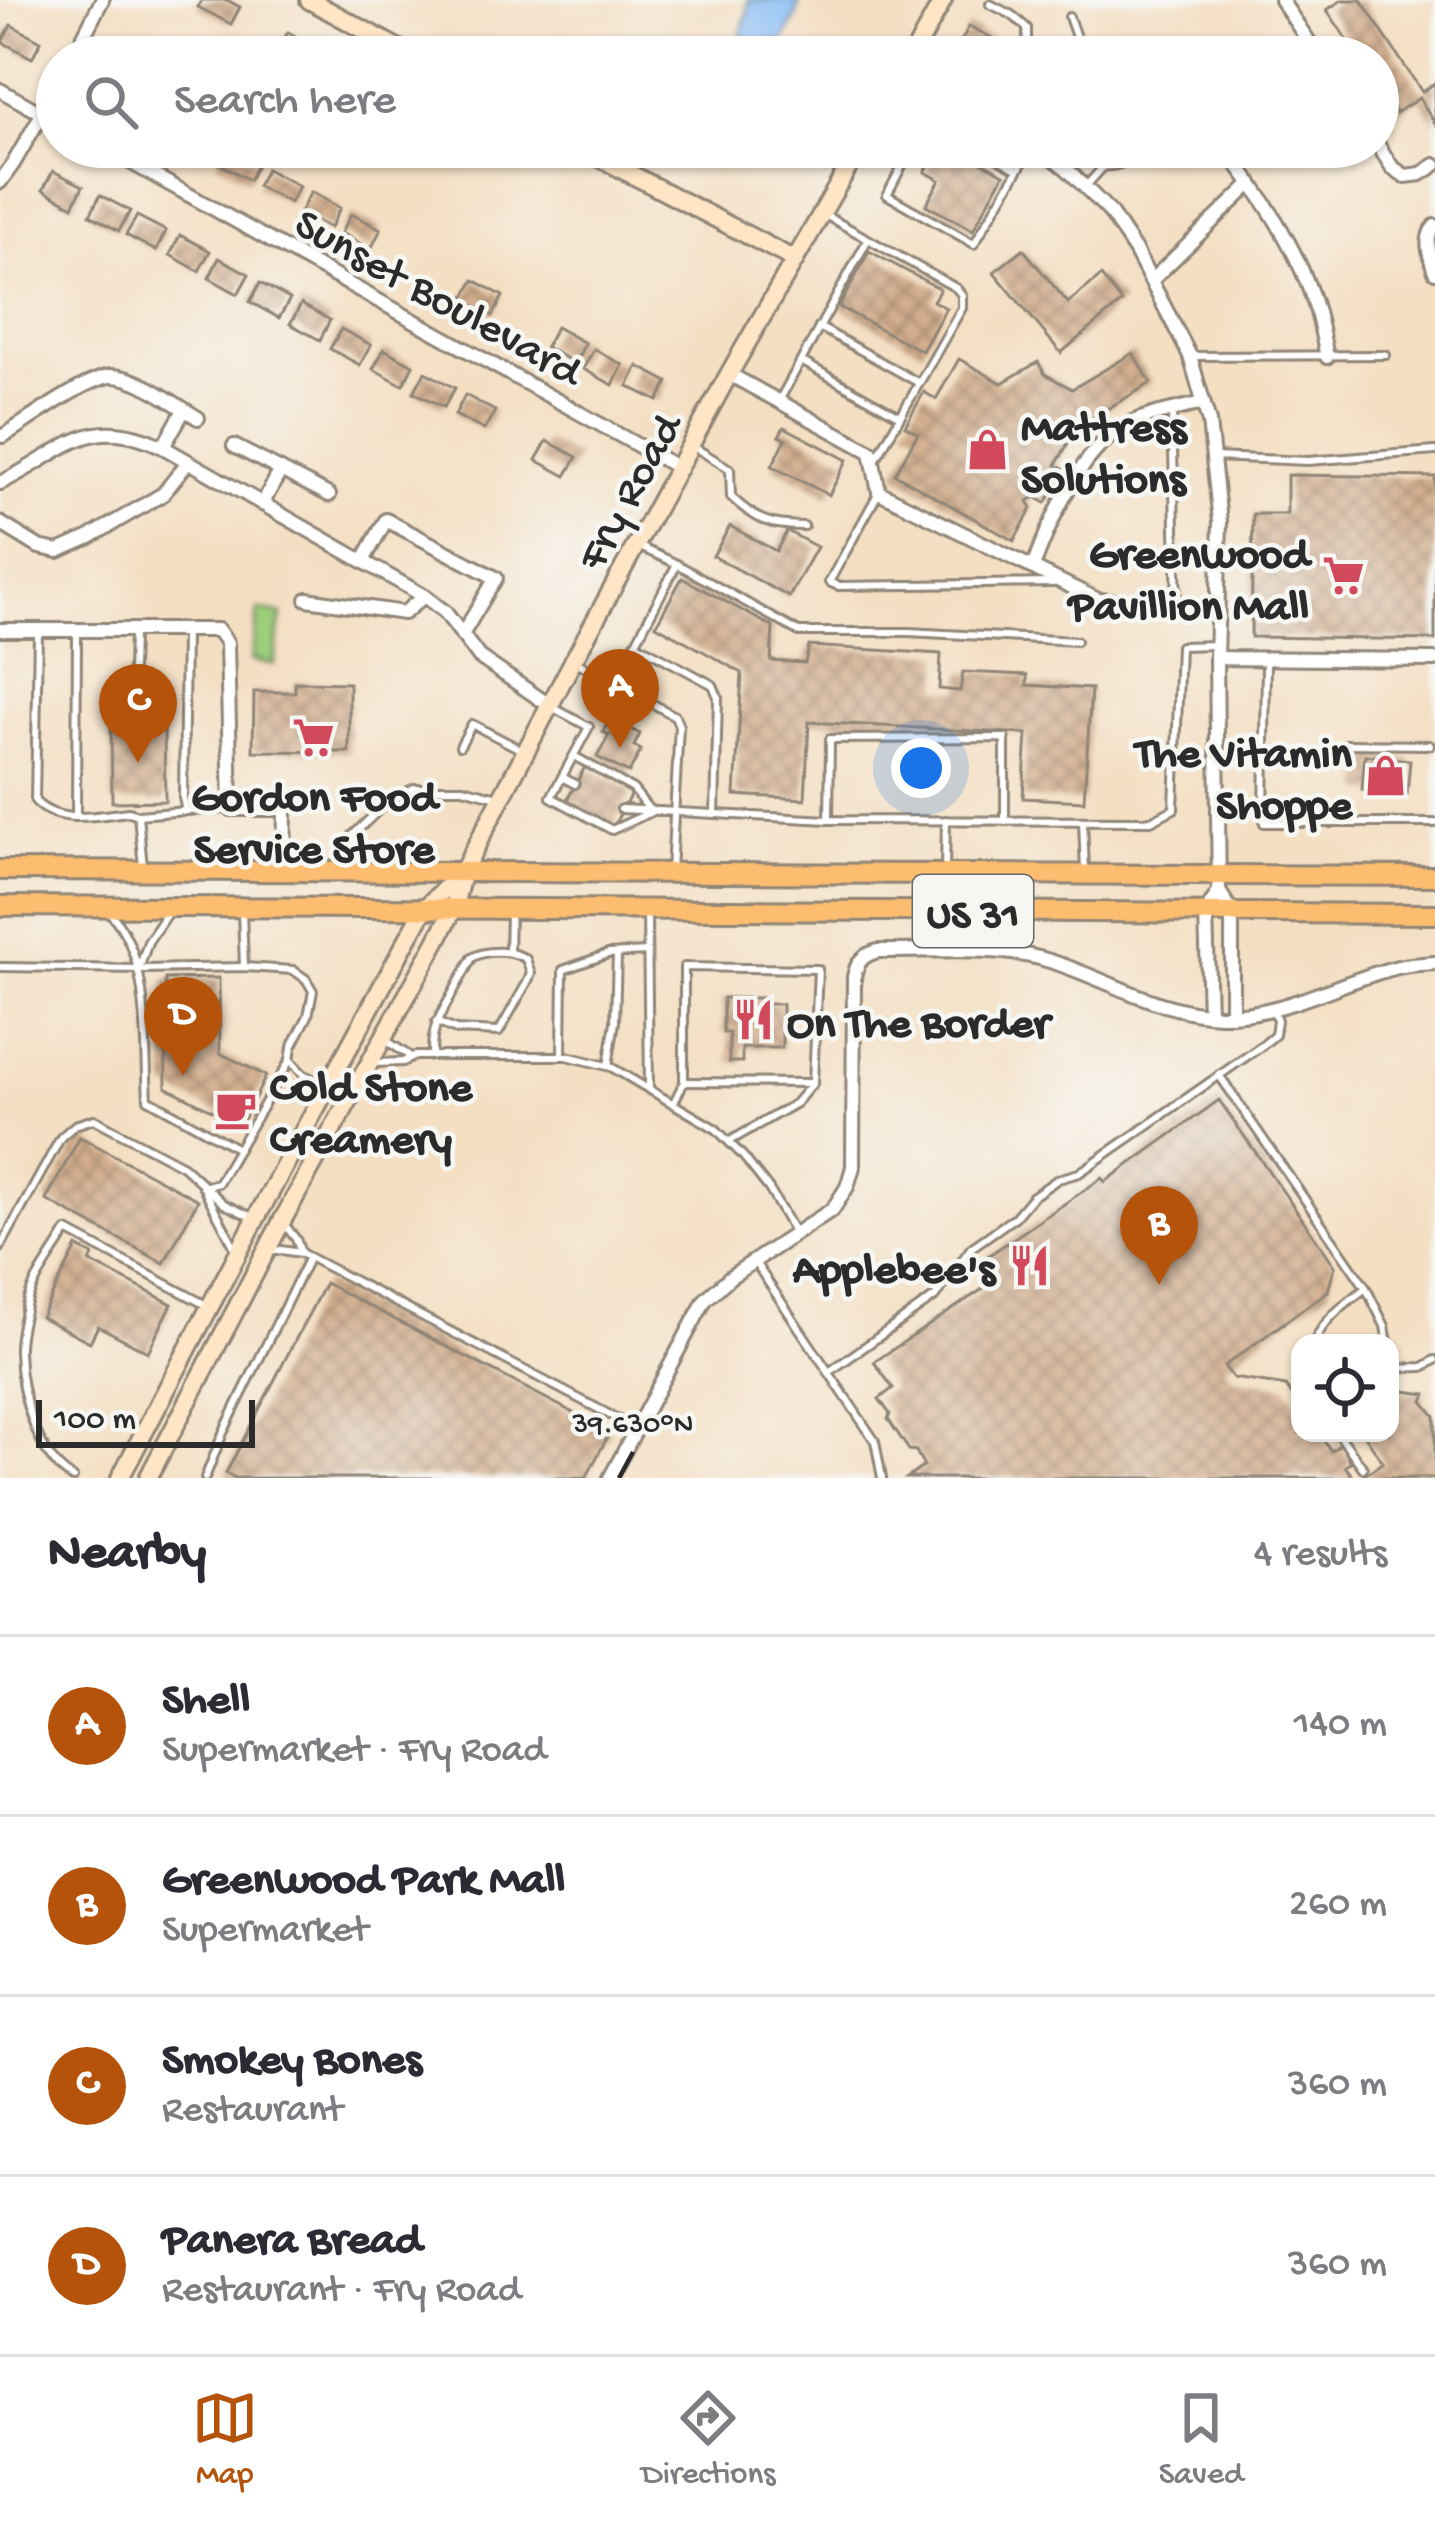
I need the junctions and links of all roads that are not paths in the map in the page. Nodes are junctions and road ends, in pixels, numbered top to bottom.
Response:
1 (102, 0) edge
2 (309, 0) edge
3 (943, 0) edge
4 (1281, 0) edge
5 (990, 4) dead end
6 (1069, 17) dead end
7 (84, 36) edge
8 (375, 36) edge
9 (923, 36) edge
10 (1028, 36) edge
11 (1075, 36) edge
12 (1305, 36) edge
13 (0, 90) edge
14 (36, 110) edge
15 (36, 136) edge
16 (1435, 165) edge
17 (141, 168) edge
18 (619, 168) edge
19 (848, 168) edge
20 (901, 168) edge
21 (1066, 168) edge
22 (1102, 168) edge
23 (1241, 168) edge
24 (1393, 168) edge
25 (1017, 169) edge
26 (0, 182) edge
27 (1252, 182) junction
28 (1086, 186) junction
29 (822, 213) junction
30 (1435, 226) edge
31 (868, 239) junction
32 (795, 260) junction
33 (1435, 272) edge
34 (1152, 280) junction
35 (820, 327) junction
36 (1386, 355) dead end
37 (1190, 356) junction
38 (1328, 357) junction
39 (801, 361) junction
40 (729, 374) junction
41 (919, 382) junction
42 (779, 401) junction
43 (1202, 403) junction
44 (184, 410) junction
45 (1172, 412) junction
46 (900, 416) junction
47 (198, 418) dead end
48 (4, 436) dead end
49 (234, 446) dead end
50 (691, 446) junction
51 (163, 447) junction
52 (1435, 451) edge
53 (1213, 457) junction
54 (188, 462) junction
55 (873, 464) junction
56 (680, 469) junction
57 (281, 470) junction
58 (0, 483) edge
59 (879, 492) junction
60 (328, 496) dead end
61 (262, 504) junction
62 (0, 523) edge
63 (804, 526) dead end
64 (637, 546) junction
65 (363, 561) junction
66 (677, 564) junction
67 (1033, 568) junction
68 (1063, 583) junction
69 (424, 596) junction
70 (307, 599) dead end
71 (1178, 606) junction
72 (1217, 609) junction
73 (0, 630) edge
74 (38, 630) junction
75 (77, 630) junction
76 (133, 630) junction
77 (184, 630) junction
78 (462, 635) junction
79 (1076, 641) dead end
80 (635, 644) junction
81 (1216, 651) junction
82 (1266, 658) junction
83 (1435, 660) edge
84 (573, 661) junction
85 (615, 682) junction
86 (549, 705) junction
87 (131, 708) dead end
88 (1346, 744) dead end
89 (1430, 745) dead end
90 (460, 746) dead end
91 (525, 752) junction
92 (574, 756) junction
93 (562, 777) junction
94 (575, 784) dead end
95 (501, 798) junction
96 (231, 809) junction
97 (621, 809) dead end
98 (186, 811) junction
99 (651, 812) junction
100 (674, 813) junction
101 (138, 815) junction
102 (715, 815) junction
103 (76, 817) junction
104 (829, 820) junction
105 (946, 820) junction
106 (1005, 820) junction
107 (1083, 821) junction
108 (1435, 824) edge
109 (0, 870) edge
110 (144, 870) junction
111 (284, 871) junction
112 (346, 871) junction
113 (463, 871) junction
114 (670, 873) junction
115 (945, 874) junction
116 (1085, 875) junction
117 (1435, 876) edge
118 (1218, 883) junction
119 (0, 906) edge
120 (105, 906) junction
121 (171, 907) junction
122 (242, 907) junction
123 (425, 908) junction
124 (510, 908) junction
125 (647, 909) junction
126 (453, 910) junction
127 (1206, 912) junction
128 (1232, 912) junction
129 (1435, 914) edge
130 (509, 952) junction
131 (647, 952) junction
132 (617, 954) junction
133 (1435, 963) edge
134 (0, 967) edge
135 (244, 967) junction
136 (139, 969) junction
137 (1273, 1008) junction
138 (1209, 1014) junction
139 (1232, 1015) junction
140 (436, 1022) junction
141 (383, 1038) junction
142 (562, 1055) junction
143 (432, 1056) junction
144 (411, 1057) junction
145 (290, 1060) junction
146 (368, 1064) junction
147 (608, 1066) junction
148 (1219, 1076) junction
149 (684, 1082) junction
150 (814, 1083) junction
151 (327, 1087) junction
152 (649, 1088) junction
153 (674, 1102) junction
154 (730, 1142) junction
155 (238, 1149) junction
156 (203, 1187) junction
157 (256, 1218) junction
158 (282, 1220) junction
159 (796, 1235) junction
160 (0, 1248) edge
161 (237, 1254) junction
162 (265, 1254) junction
163 (305, 1255) junction
164 (754, 1261) junction
165 (1366, 1288) junction
166 (209, 1307) junction
167 (1317, 1334) edge
168 (1386, 1334) edge
169 (1435, 1360) edge
170 (1399, 1366) edge
171 (829, 1372) junction
172 (636, 1429) junction
173 (1344, 1442) edge
174 (1363, 1468) dead end
175 (73, 1478) edge
176 (120, 1478) edge
177 (148, 1478) edge
178 (205, 1478) edge
179 (610, 1478) edge
180 (882, 1478) edge

1 - 7 street
2 - 8 street
3 - 9 street
4 - 12 street
5 - 10 lane
6 - 11 lane
13 - 14 street
15 - 26 street
16 - 24 street
17 - 56 street, Sunset Boulevard
18 - 32 street
19 - 29 street, Fry Road
20 - 25 lane
21 - 28 street
22 - 28 lane
23 - 27 street
27 - 34 street
27 - 38 street
28 - 34 street
29 - 31 lane
29 - 32 street, Fry Road
30 - 33 street
31 - 35 lane
31 - 41 lane
32 - 40 street, Fry Road
34 - 37 street
35 - 39 lane
35 - 41 lane
36 - 38 lane
37 - 38 lane
37 - 43 street
39 - 42 lane
39 - 46 lane
40 - 42 street
40 - 50 street, Fry Road
41 - 46 lane
42 - 55 street
43 - 45 street
43 - 53 street
44 - 47 street
44 - 48 street
44 - 51 street
45 - 67 street
45 - 71 lane
46 - 55 lane
49 - 57 street
50 - 56 street, Fry Road
50 - 63 lane
51 - 54 street
51 - 58 street
52 - 53 lane
53 - 72 street
54 - 61 street
54 - 62 street
55 - 59 street
56 - 64 street, Fry Road
57 - 60 street
57 - 61 street
59 - 67 street
59 - 68 lane
61 - 65 street
64 - 66 lane
64 - 84 street, Fry Road
65 - 69 street
65 - 78 street
66 - 79 lane
66 - 80 lane
67 - 68 street
68 - 71 street
69 - 70 street
69 - 78 street
71 - 72 street
72 - 81 street
73 - 74 street
74 - 75 street
74 - 103 lane
75 - 76 street
75 - 103 lane
76 - 77 street
76 - 87 lane
77 - 96 street
77 - 98 lane
78 - 86 street
80 - 85 lane
80 - 102 lane
81 - 82 street
81 - 107 lane
81 - 118 street
82 - 83 street
82 - 108 lane
84 - 85 lane
84 - 86 street, Fry Road
85 - 100 lane
86 - 91 street, Fry Road
86 - 92 lane
88 - 89 lane
90 - 91 lane
91 - 95 street, Fry Road
92 - 93 lane
92 - 99 lane
93 - 94 lane
93 - 99 lane
95 - 112 lane
95 - 113 street, Fry Road
96 - 98 lane
96 - 111 street
97 - 99 lane
98 - 101 lane
99 - 100 lane
100 - 102 lane
100 - 114 lane
101 - 103 lane
101 - 110 lane
102 - 104 lane
104 - 105 lane
104 - 106 lane
105 - 106 lane
105 - 115 lane
106 - 107 lane
107 - 116 lane
109 - 110 main road, US 31
110 - 111 main road, US 31
111 - 112 main road, US 31
112 - 113 main road, US 31
113 - 114 main road, US 31
113 - 123 street, Fry Road
113 - 126 street, Fry Road
114 - 115 main road, US 31
115 - 116 main road, US 31
116 - 118 main road, US 31
117 - 118 main road, US 31
118 - 127 street
118 - 128 street
119 - 120 main road, US 31
120 - 121 main road, US 31
120 - 136 lane
121 - 122 main road, US 31
121 - 136 lane
122 - 123 main road, US 31
122 - 135 lane
123 - 126 main road, US 31
123 - 151 street, Fry Road
124 - 125 main road, US 31
124 - 126 main road, US 31
124 - 130 lane
125 - 127 main road, US 31
125 - 131 lane
126 - 141 street, Fry Road
127 - 128 main road, US 31
127 - 138 street
128 - 129 main road, US 31
128 - 139 street
130 - 140 lane
130 - 140 lane
131 - 132 lane
131 - 152 lane
132 - 142 lane
132 - 147 lane
133 - 137 street
134 - 136 lane
135 - 136 lane
135 - 145 lane
136 - 155 lane
137 - 139 street
137 - 148 lane
138 - 139 street
138 - 159 street
140 - 143 lane
141 - 144 lane
141 - 146 street, Fry Road
142 - 143 lane
142 - 147 lane
143 - 144 lane
144 - 146 lane
145 - 151 lane
145 - 155 lane
146 - 158 street, Fry Road
147 - 152 lane
148 - 165 lane
148 - 171 lane
149 - 150 lane
149 - 150 lane
149 - 153 lane
150 - 154 lane
151 - 157 street, Fry Road
152 - 153 lane
153 - 154 lane
154 - 159 lane
155 - 156 lane
156 - 157 lane
156 - 160 lane
156 - 161 lane
157 - 161 street, Fry Road
158 - 162 street, Fry Road
158 - 163 lane
159 - 164 street
161 - 166 street, Fry Road
162 - 163 lane
162 - 177 street, Fry Road
163 - 172 lane
163 - 178 lane
164 - 171 lane
164 - 172 street
165 - 167 lane
165 - 168 lane
166 - 175 lane
166 - 176 street, Fry Road
169 - 170 lane
171 - 180 lane
172 - 179 street
173 - 174 lane

